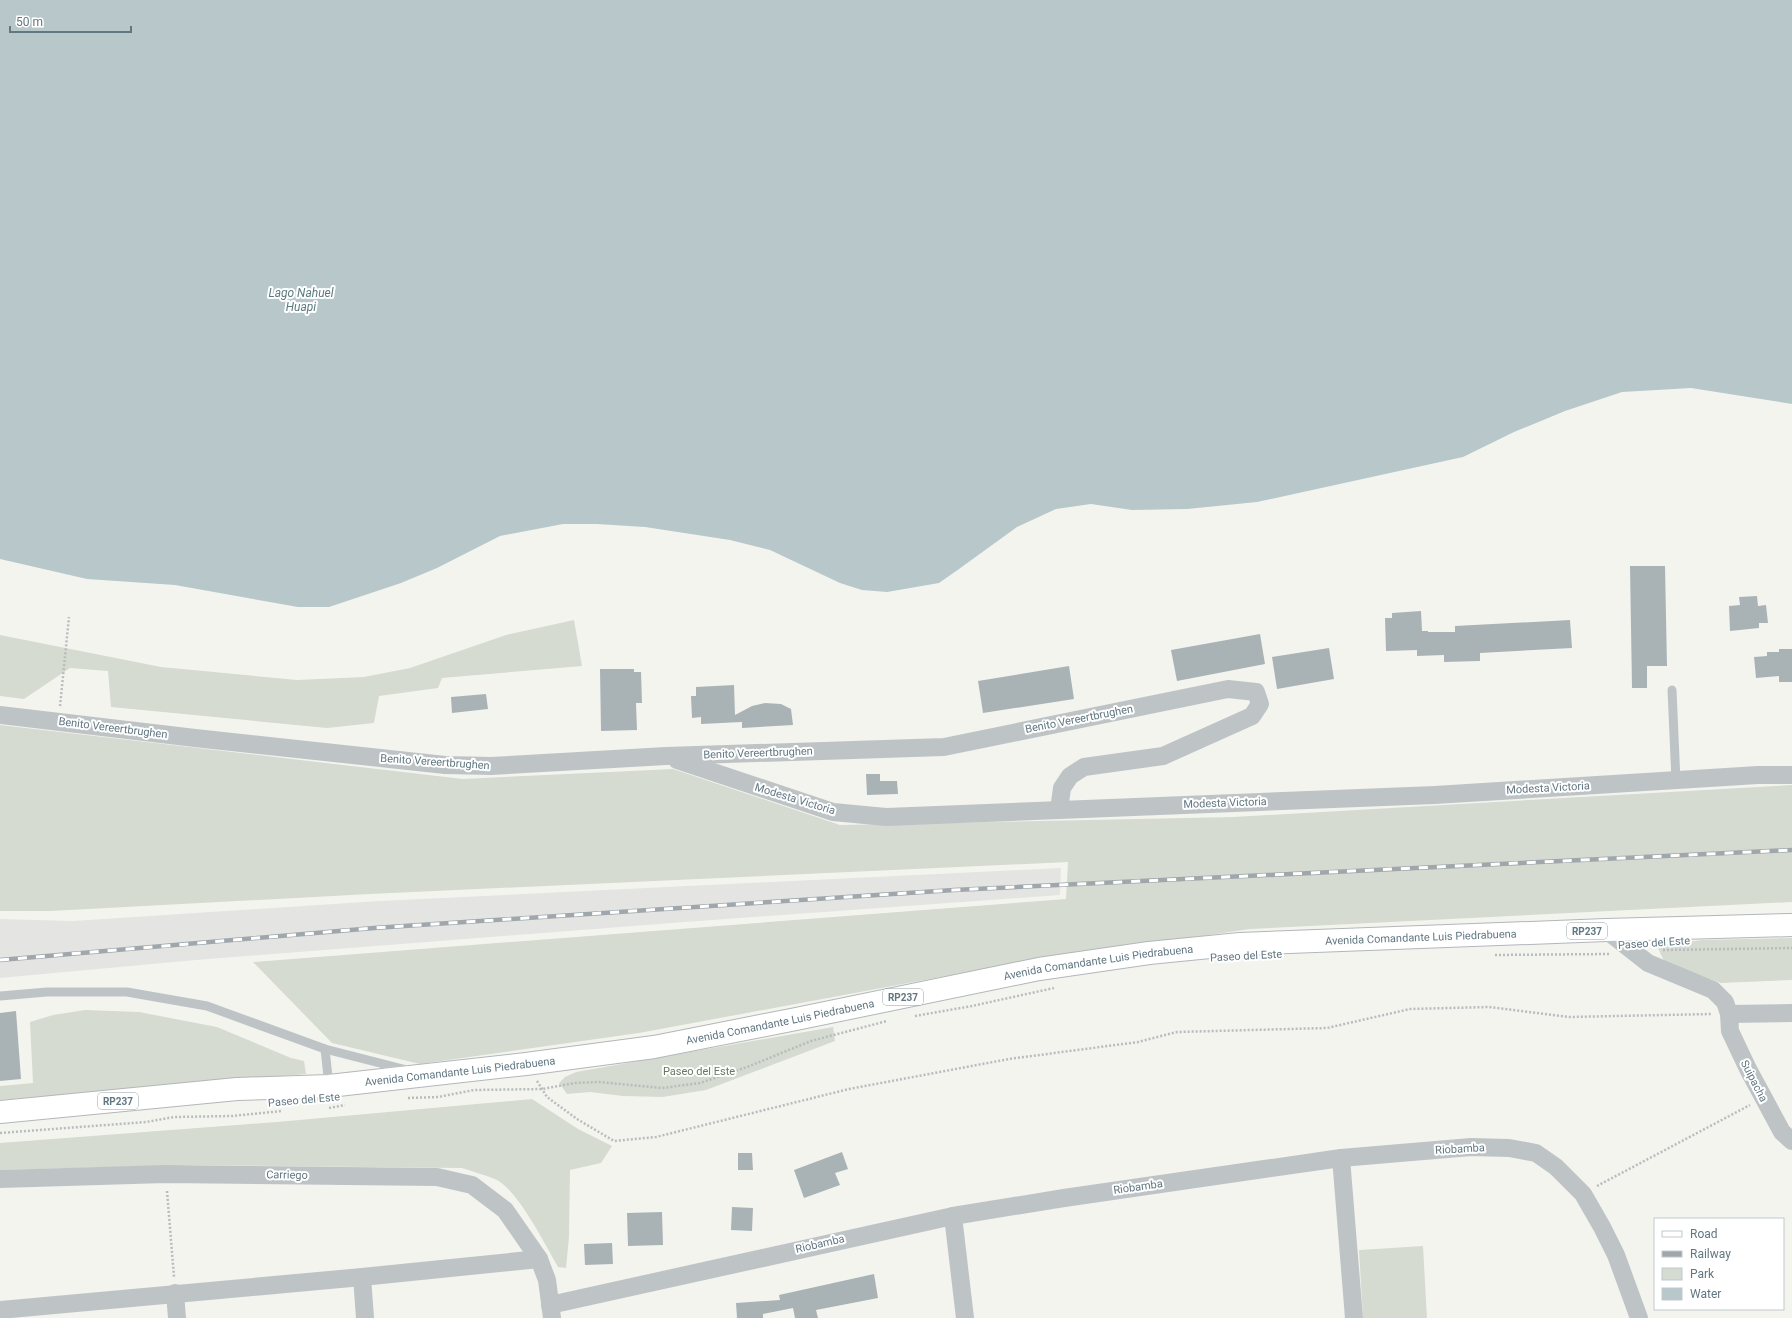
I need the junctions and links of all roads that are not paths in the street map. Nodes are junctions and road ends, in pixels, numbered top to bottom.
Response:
1 (1672, 690) dead end
2 (0, 715) edge
3 (666, 756) junction
4 (1792, 775) edge
5 (1676, 781) junction
6 (1060, 810) junction
7 (1792, 925) edge
8 (1606, 930) junction
9 (0, 996) edge
10 (1792, 1013) edge
11 (1729, 1014) junction
12 (325, 1049) junction
13 (426, 1075) junction
14 (329, 1086) junction
15 (0, 1112) edge
16 (1792, 1141) edge
17 (1341, 1158) junction
18 (0, 1179) edge
19 (953, 1216) junction
20 (539, 1259) junction
21 (362, 1277) junction
22 (175, 1293) junction
23 (0, 1310) edge
24 (551, 1311) edge
25 (177, 1318) edge
26 (365, 1318) edge
27 (964, 1318) edge
28 (1354, 1318) edge
29 (1639, 1318) edge

1 - 5 lane
2 - 3 street, Benito Vereertbrughen
3 - 6 street, Modesta Victoria
3 - 6 street, Benito Vereertbrughen
4 - 5 street, Modesta Victoria
5 - 6 street, Modesta Victoria
7 - 8 main road, Avenida Comandante Luis Piedrabuena / RP237
8 - 11 street
8 - 13 main road, Avenida Comandante Luis Piedrabuena / RP237
9 - 12 lane
10 - 11 street
11 - 16 street, Suipacha
12 - 13 lane
12 - 14 lane
13 - 14 main road, Avenida Comandante Luis Piedrabuena / RP237
14 - 15 main road, Avenida Comandante Luis Piedrabuena / RP237
17 - 19 street, Riobamba
17 - 28 street
17 - 29 street, Riobamba
18 - 20 street, Carriego
19 - 24 street, Riobamba
19 - 27 street
20 - 21 street
20 - 24 street, Carriego
21 - 22 street
21 - 26 street
22 - 23 street
22 - 25 street

